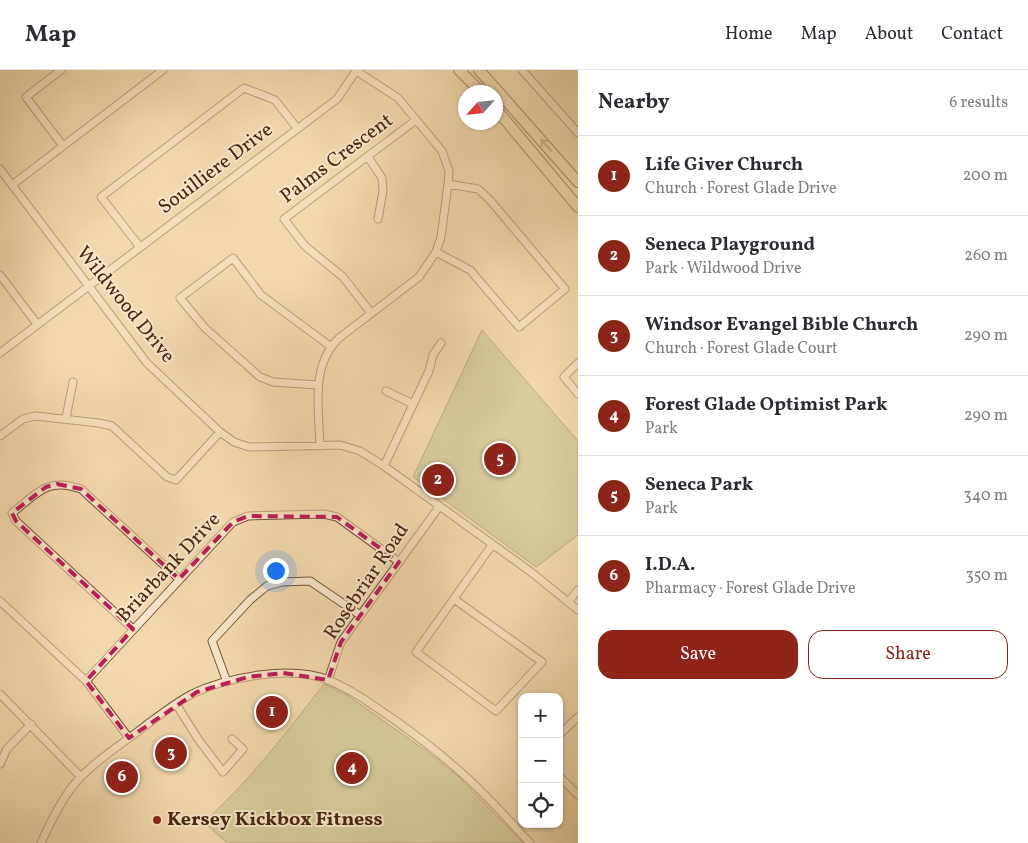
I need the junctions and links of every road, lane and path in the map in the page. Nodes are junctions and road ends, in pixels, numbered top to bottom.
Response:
1 (61, 70) edge
2 (163, 70) edge
3 (355, 70) edge
4 (459, 70) edge
5 (479, 70) edge
6 (522, 70) edge
7 (474, 85) edge
8 (503, 117) edge
9 (416, 120) junction
10 (298, 128) junction
11 (578, 133) edge
12 (63, 146) junction
13 (368, 157) junction
14 (1, 171) edge
15 (578, 182) edge
16 (448, 184) junction
17 (12, 185) junction
18 (578, 207) edge
19 (378, 220) dead end
20 (140, 247) junction
21 (436, 252) junction
22 (0, 275) edge
23 (88, 286) junction
24 (371, 313) junction
25 (37, 324) junction
26 (441, 343) dead end
27 (330, 346) junction
28 (0, 353) edge
29 (578, 363) edge
30 (73, 382) dead end
31 (318, 385) junction
32 (386, 391) dead end
33 (578, 394) edge
34 (413, 404) junction
35 (66, 418) junction
36 (220, 432) junction
37 (0, 436) edge
38 (320, 446) junction
39 (384, 466) junction
40 (439, 506) junction
41 (492, 545) junction
42 (399, 562) junction
43 (179, 579) junction
44 (578, 590) edge
45 (454, 599) junction
46 (0, 601) edge
47 (569, 601) junction
48 (578, 610) edge
49 (360, 615) junction
50 (133, 629) junction
51 (328, 680) junction
52 (86, 681) junction
53 (227, 682) junction
54 (0, 694) edge
55 (176, 704) junction
56 (578, 717) edge
57 (31, 724) junction
58 (563, 731) edge
59 (129, 738) junction
60 (232, 739) dead end
61 (0, 764) edge
62 (82, 777) junction
63 (563, 780) edge
64 (578, 795) edge
65 (41, 843) edge
66 (530, 843) edge

1 - 12 street
2 - 12 street
3 - 9 street
3 - 10 street, Souilliere Drive
4 - 7 highway
15 -> 5 highway
6 - 11 street
8 - 18 highway
9 - 13 street, Palms Crescent
9 - 16 street
10 - 20 street, Souilliere Drive
10 - 20 street
12 - 17 street
13 - 19 street
13 - 24 street, Palms Crescent
14 - 17 street, Wildwood Drive
16 - 21 street
16 - 21 street
17 - 23 street, Wildwood Drive
20 - 23 street, Souilliere Drive
21 - 24 street
22 - 25 street
23 - 25 street, Souilliere Drive
23 - 36 street, Wildwood Drive
24 - 27 street
25 - 28 street, Souilliere Drive
26 - 34 street
27 - 31 street
27 - 31 street
29 - 33 street
30 - 35 street
31 - 38 street
32 - 34 street
34 - 39 street
35 - 36 street
35 - 37 street
36 - 38 street, Wildwood Drive
38 - 39 street, Wildwood Drive
39 - 40 street, Wildwood Drive
40 - 41 street, Wildwood Drive
40 - 42 street, Rosebriar Road
41 - 45 street
41 - 47 street, Wildwood Drive
42 - 43 street, Briarbank Drive
42 - 49 street, Rosebriar Road
43 - 50 street, Briarbank Drive
43 - 50 street
44 - 47 street
45 - 45 street
46 - 52 street
47 - 48 street, Wildwood Drive
49 - 51 street, Rosebriar Road
49 - 53 street
50 - 52 street, Briarbank Drive
51 - 53 street
51 - 66 street
52 - 59 street
53 - 55 street
54 - 57 street
55 - 59 street
55 - 60 street
56 - 58 street
57 - 61 street
57 - 62 street
59 - 62 street
62 - 65 street
63 - 64 street

